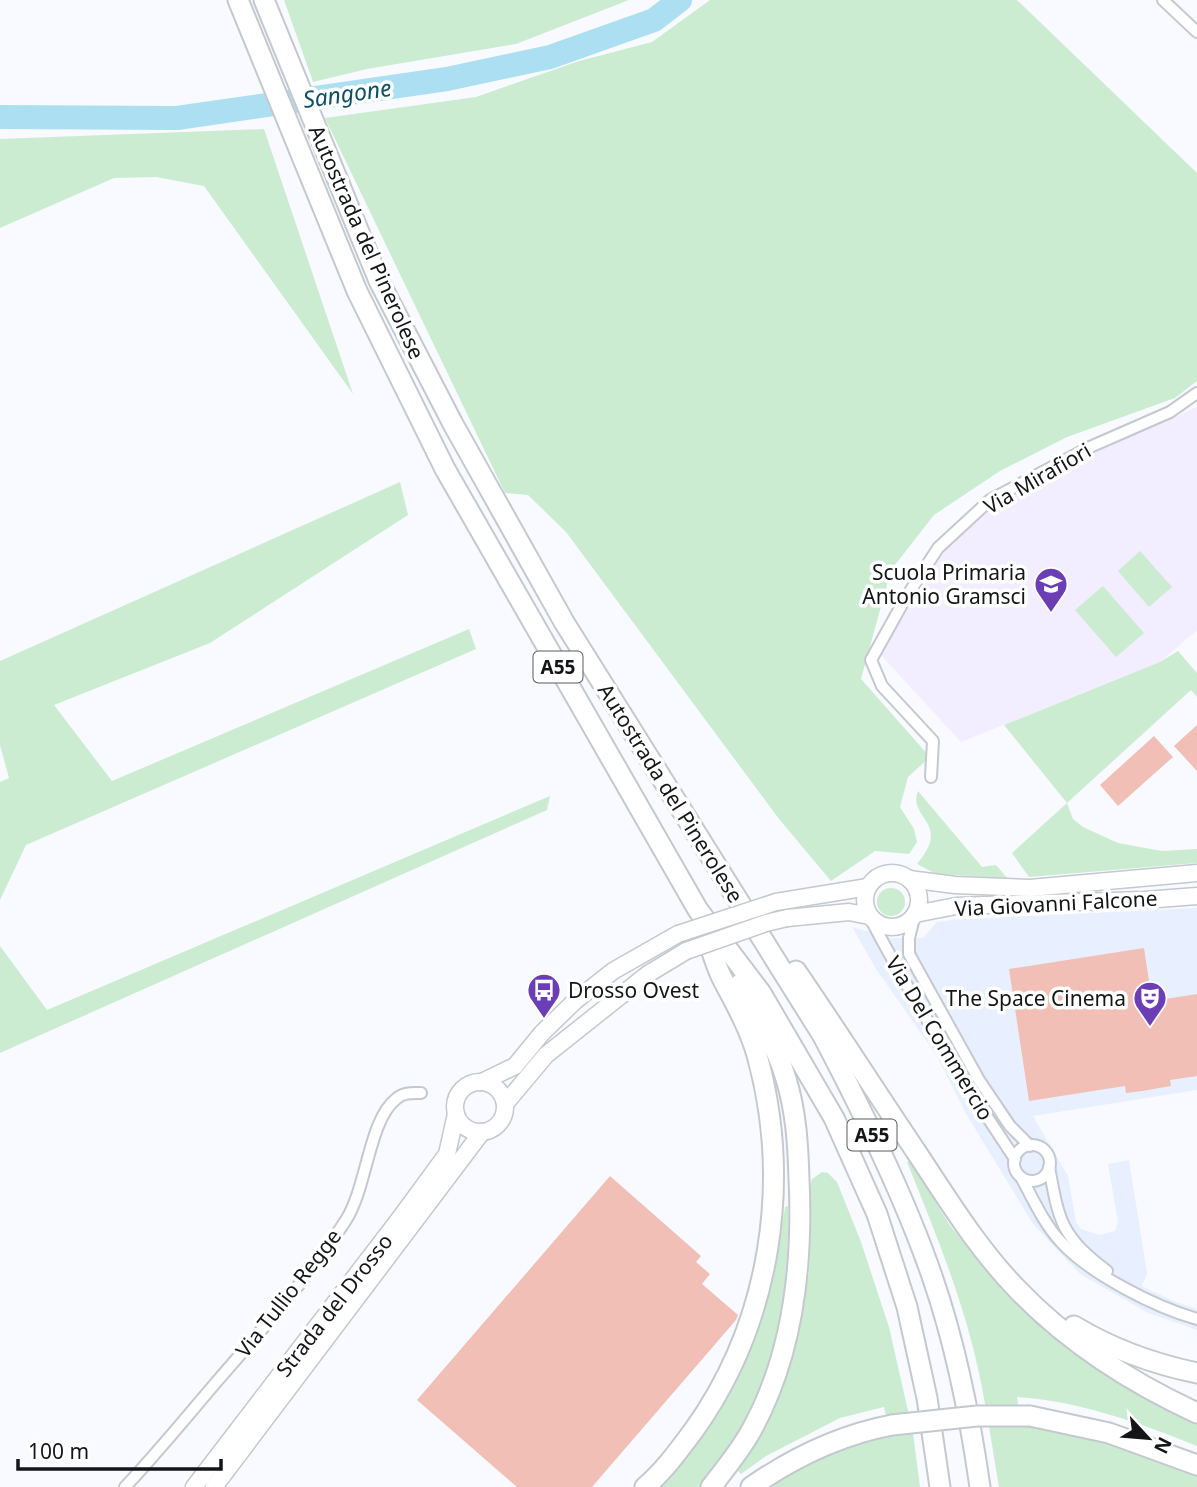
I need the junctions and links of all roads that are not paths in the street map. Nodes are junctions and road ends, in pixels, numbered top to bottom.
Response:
1 (238, 0) edge
2 (264, 0) edge
3 (1163, 0) edge
4 (1197, 32) edge
5 (1197, 393) edge
6 (931, 777) dead end
7 (686, 816) junction
8 (1197, 873) edge
9 (909, 879) junction
10 (868, 887) junction
11 (1197, 896) edge
12 (698, 910) junction
13 (915, 914) junction
14 (869, 916) junction
15 (482, 1082) junction
16 (421, 1093) dead end
17 (505, 1104) junction
18 (456, 1114) junction
19 (482, 1132) junction
20 (1030, 1146) junction
21 (1015, 1159) junction
22 (1049, 1167) junction
23 (1021, 1177) junction
24 (999, 1269) junction
25 (1132, 1290) junction
26 (1197, 1319) edge
27 (1197, 1373) edge
28 (1197, 1413) edge
29 (1197, 1465) edge
30 (125, 1487) edge
31 (194, 1487) edge
32 (214, 1487) edge
33 (645, 1487) edge
34 (711, 1487) edge
35 (751, 1487) edge
36 (940, 1487) edge
37 (980, 1487) edge

1 - 12 highway, Autostrada del Pinerolese / A55
2 - 7 highway, Autostrada del Pinerolese / A55
3 - 4 street
5 - 6 street, Via Mirafiori
7 - 24 highway
7 - 37 highway, Autostrada del Pinerolese / A55
8 - 9 street, Via Giovanni Falcone
9 - 10 street, Via Giovanni Falcone
9 - 13 street
10 - 14 street
10 - 15 street, bridge
11 - 13 street, Via Giovanni Falcone
12 - 33 highway
12 - 34 highway
12 - 36 highway, Autostrada del Pinerolese / A55
13 - 14 street, Via Giovanni Falcone
13 - 20 street, Via Del Commercio
14 - 17 street, bridge
14 - 21 street, Via Del Commercio
15 - 17 street
15 - 18 street
16 - 30 street, Via Tullio Regge
17 - 19 street
18 - 19 street
18 - 31 street, Strada del Drosso
19 - 32 street, Strada del Drosso
20 - 21 street
20 - 22 street
21 - 23 street
22 - 23 street
22 - 25 street
23 - 25 street
24 - 27 highway
24 - 28 highway
25 - 26 street
29 - 35 highway, bridge

